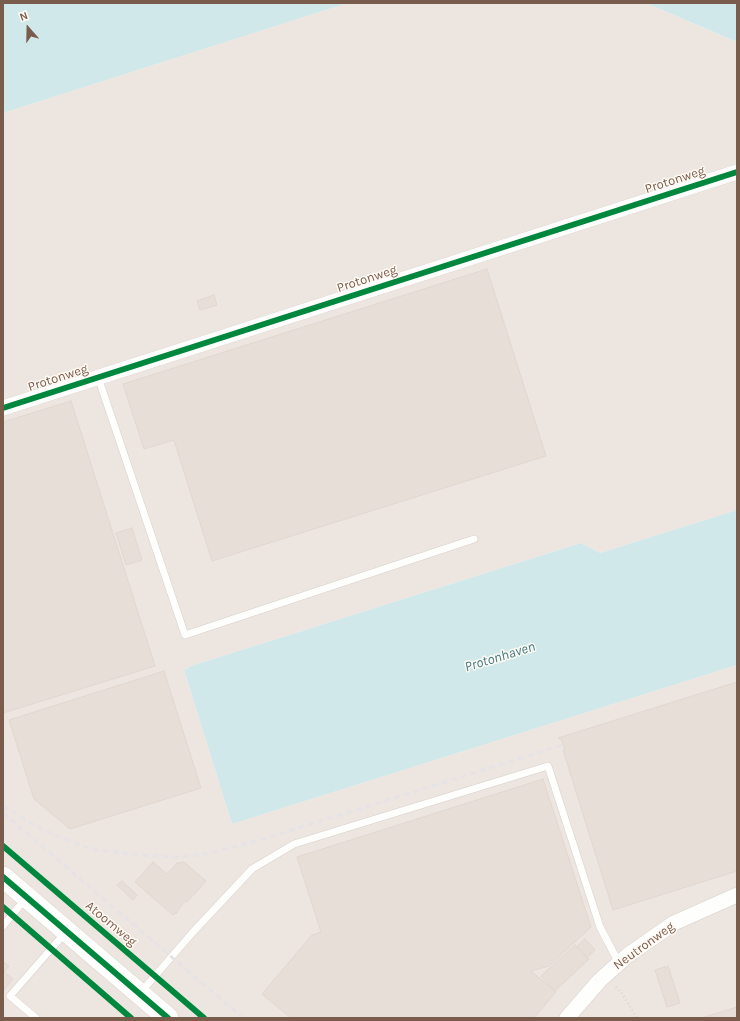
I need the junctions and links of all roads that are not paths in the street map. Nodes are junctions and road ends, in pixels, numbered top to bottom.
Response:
1 (737, 172) edge
2 (98, 376) junction
3 (3, 408) edge
4 (474, 539) dead end
5 (3, 877) edge
6 (737, 895) edge
7 (26, 897) junction
8 (3, 926) edge
9 (66, 932) junction
10 (619, 963) junction
11 (140, 994) junction
12 (36, 1018) edge
13 (168, 1018) edge
14 (567, 1018) edge

1 - 2 street, Protonweg
2 - 3 street, Protonweg
2 - 4 lane
5 - 7 street
6 - 10 street, Neutronweg
7 - 8 lane
7 - 9 street
9 - 11 street
9 - 12 lane
10 - 11 lane
10 - 14 street, Neutronweg
11 - 13 street

